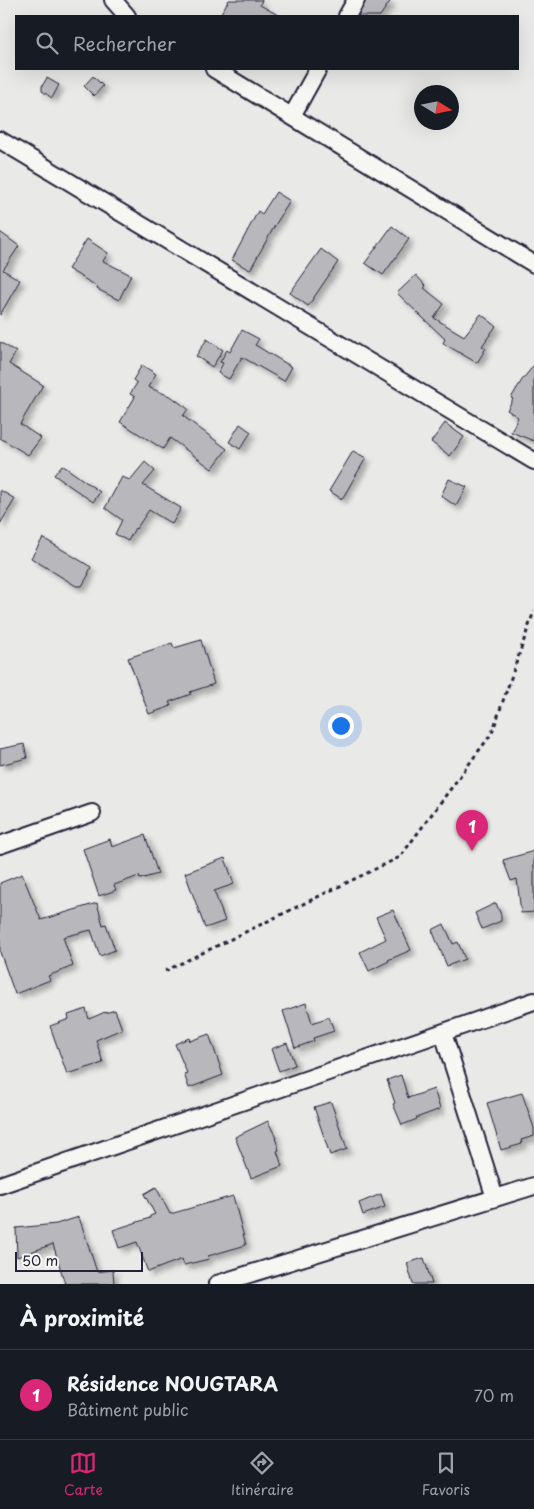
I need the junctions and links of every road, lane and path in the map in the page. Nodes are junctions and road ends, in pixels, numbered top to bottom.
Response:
1 (113, 0) edge
2 (356, 0) edge
3 (126, 15) edge
4 (348, 15) edge
5 (216, 70) edge
6 (317, 70) edge
7 (292, 116) junction
8 (0, 140) edge
9 (534, 264) edge
10 (534, 461) edge
11 (534, 611) edge
12 (92, 813) dead end
13 (0, 845) edge
14 (165, 971) dead end
15 (534, 1001) edge
16 (443, 1032) junction
17 (0, 1185) edge
18 (534, 1186) edge
19 (495, 1198) junction
20 (218, 1284) edge

1 - 3 street
2 - 4 street
5 - 7 street
6 - 7 street
7 - 9 street
8 - 10 street
11 - 14 path
12 - 13 street
15 - 16 street
16 - 17 street
16 - 19 street
18 - 19 street
19 - 20 street

